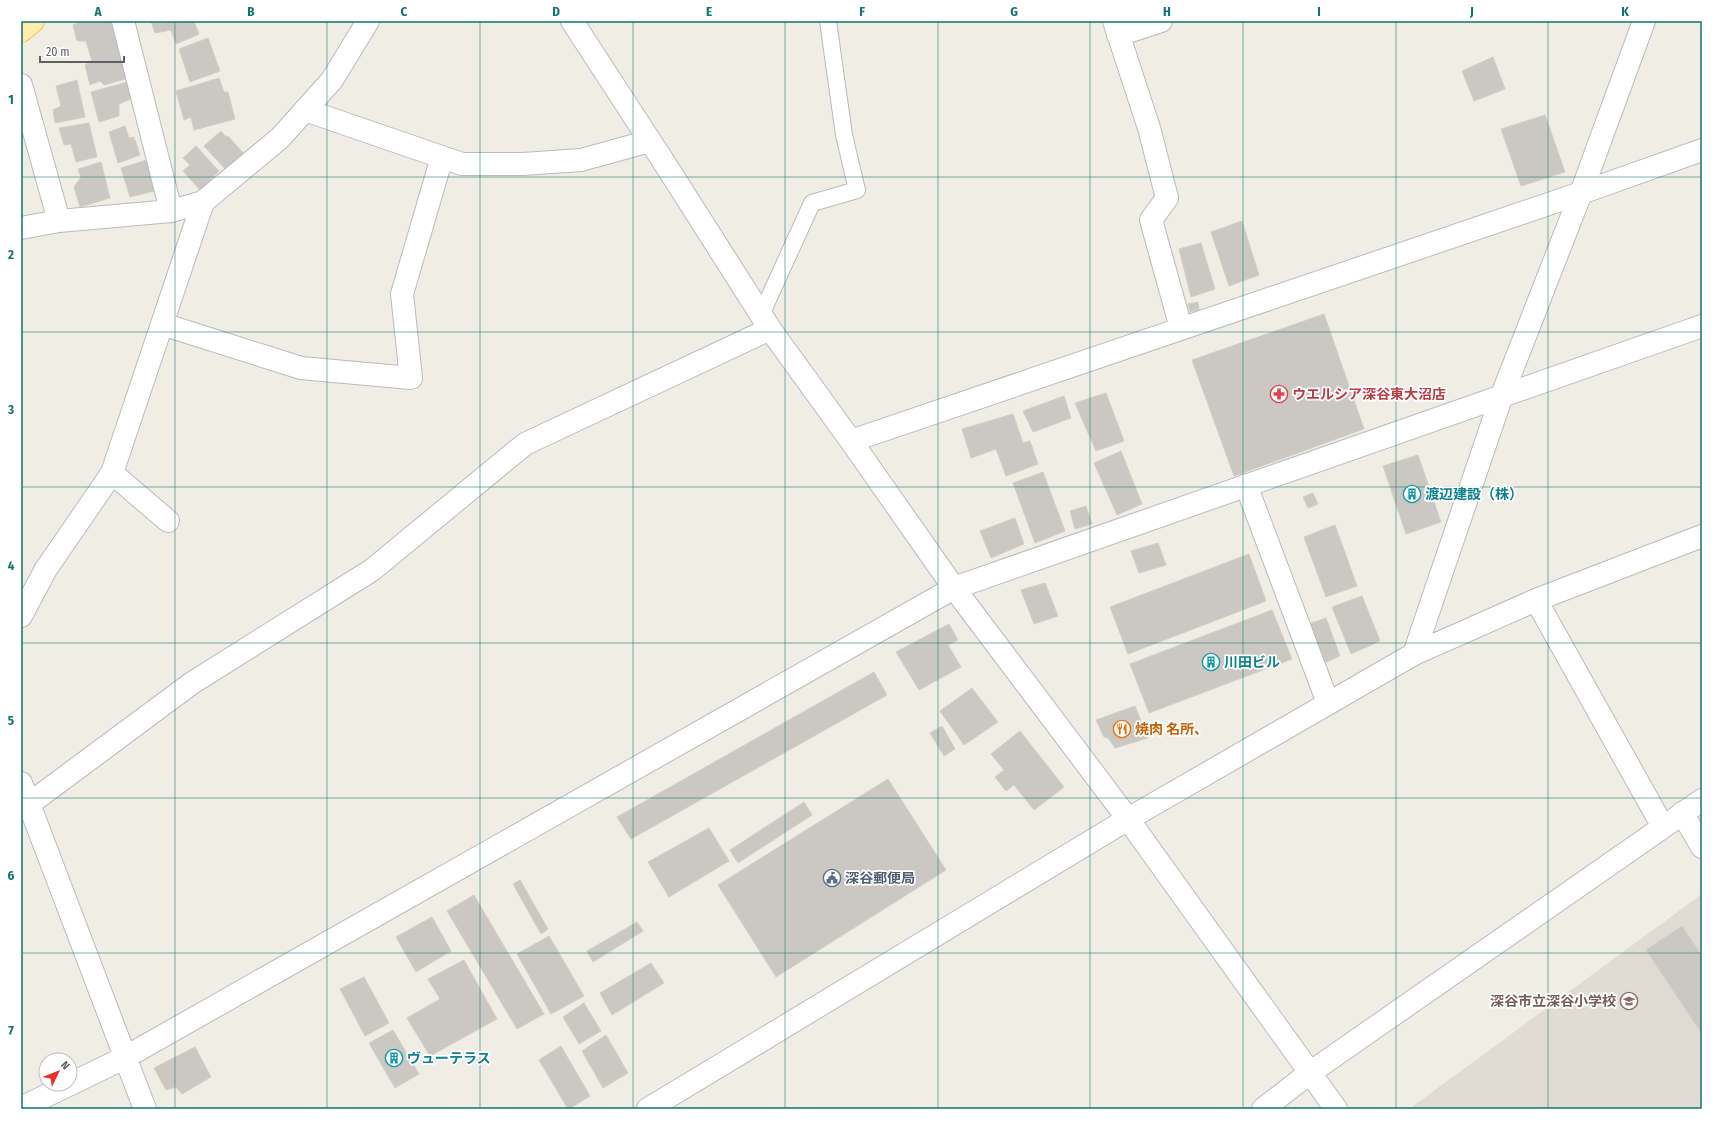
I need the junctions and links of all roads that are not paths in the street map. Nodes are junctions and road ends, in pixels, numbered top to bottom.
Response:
1 (33, 21) edge
2 (123, 21) edge
3 (368, 21) edge
4 (572, 21) edge
5 (828, 21) edge
6 (1161, 21) edge
7 (1644, 21) edge
8 (1116, 28) edge
9 (21, 31) edge
10 (21, 85) edge
11 (305, 110) junction
12 (650, 141) junction
13 (1702, 150) edge
14 (442, 157) junction
15 (1581, 193) junction
16 (203, 202) junction
17 (172, 211) junction
18 (59, 221) junction
19 (21, 228) edge
20 (766, 322) junction
21 (162, 324) junction
22 (1702, 326) edge
23 (1181, 328) junction
24 (1502, 395) junction
25 (851, 441) junction
26 (112, 473) junction
27 (1246, 485) junction
28 (168, 521) dead end
29 (1702, 536) edge
30 (954, 588) junction
31 (1536, 600) junction
32 (21, 616) edge
33 (1414, 654) junction
34 (1328, 703) junction
35 (21, 783) edge
36 (1702, 800) edge
37 (29, 804) junction
38 (1682, 813) junction
39 (1128, 819) junction
40 (1663, 827) junction
41 (1702, 847) edge
42 (124, 1058) junction
43 (1311, 1072) junction
44 (21, 1108) edge
45 (145, 1109) edge
46 (648, 1109) edge
47 (1263, 1109) edge
48 (1336, 1109) edge

1 - 9 main road
2 - 17 street
3 - 11 street
4 - 12 street
5 - 20 lane
6 - 8 street
7 - 15 street
8 - 23 street
10 - 18 street
11 - 14 street
11 - 16 street
12 - 14 street
12 - 20 street
13 - 15 street
14 - 21 street
15 - 23 street
15 - 24 street
16 - 17 street
16 - 21 street
17 - 18 street
18 - 19 street
20 - 25 street
20 - 37 street
21 - 26 street
22 - 24 street
23 - 25 street
24 - 27 street
24 - 33 street
25 - 30 street
26 - 28 street
26 - 32 street
27 - 30 street
27 - 34 street
29 - 31 street
30 - 39 street
30 - 42 street
31 - 33 street
31 - 40 street
33 - 34 street
34 - 39 street
35 - 37 street
36 - 38 street
37 - 42 street
38 - 40 street
38 - 41 street
39 - 43 street
39 - 46 street
40 - 43 street
42 - 44 street
42 - 45 street
43 - 47 street
43 - 48 street

